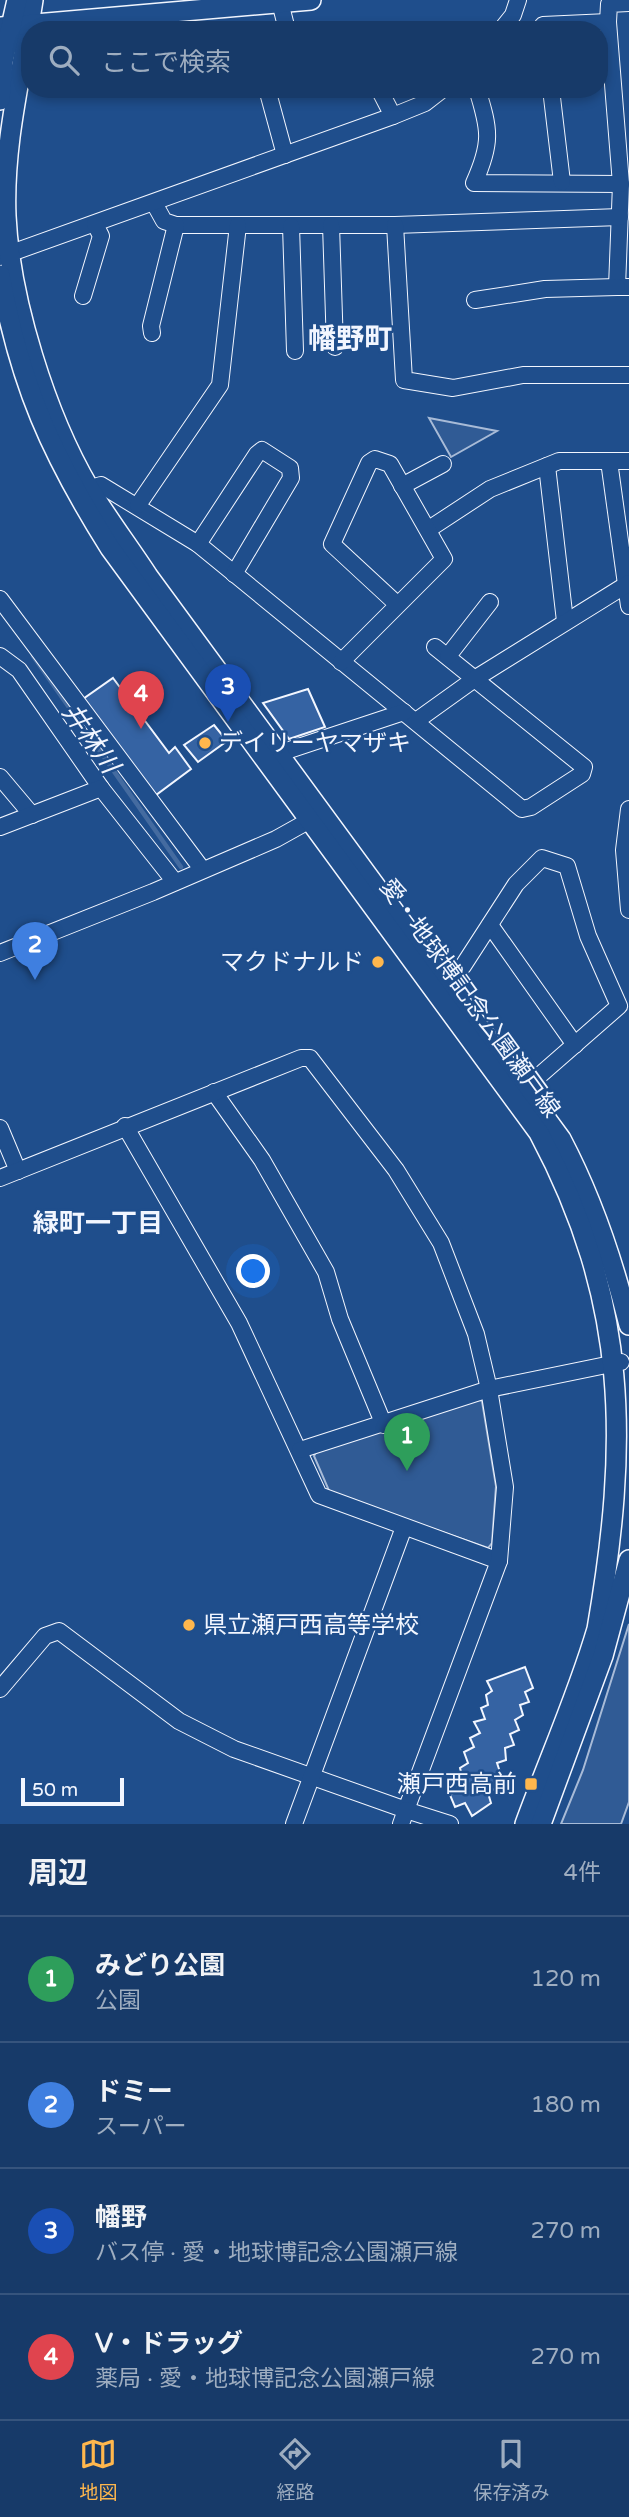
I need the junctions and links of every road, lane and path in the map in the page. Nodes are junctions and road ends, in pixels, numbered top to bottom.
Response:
1 (16, 0) edge
2 (33, 0) edge
3 (312, 0) edge
4 (518, 0) edge
5 (254, 2) edge
6 (280, 2) junction
7 (629, 3) edge
8 (63, 21) edge
9 (285, 21) edge
10 (508, 21) edge
11 (608, 22) joint
12 (13, 26) edge
13 (16, 94) edge
14 (269, 98) edge
15 (384, 98) edge
16 (431, 98) edge
17 (480, 98) edge
18 (552, 98) edge
19 (393, 116) junction
20 (623, 119) edge
21 (285, 155) junction
22 (562, 182) junction
23 (624, 192) edge
24 (154, 203) junction
25 (620, 217) junction
26 (95, 224) junction
27 (176, 225) junction
28 (238, 225) junction
29 (331, 225) junction
30 (395, 225) junction
31 (292, 226) junction
32 (6, 255) edge
33 (0, 275) edge
34 (623, 287) edge
35 (83, 296) dead end
36 (475, 300) dead end
37 (152, 333) dead end
38 (335, 348) dead end
39 (295, 351) dead end
40 (629, 375) edge
41 (609, 461) junction
42 (629, 461) edge
43 (443, 464) dead end
44 (547, 466) junction
45 (402, 486) junction
46 (82, 490) junction
47 (138, 505) junction
48 (429, 529) junction
49 (198, 544) junction
50 (234, 574) junction
51 (627, 585) edge
52 (0, 599) edge
53 (490, 602) dead end
54 (398, 606) junction
55 (629, 606) edge
56 (565, 621) junction
57 (0, 656) edge
58 (341, 662) junction
59 (476, 678) junction
60 (410, 717) junction
61 (273, 756) junction
62 (0, 777) edge
63 (101, 788) junction
64 (629, 809) edge
65 (32, 815) junction
66 (317, 816) junction
67 (0, 827) edge
68 (202, 869) junction
69 (175, 882) junction
70 (629, 910) edge
71 (490, 925) junction
72 (0, 953) edge
73 (445, 979) junction
74 (575, 1045) junction
75 (214, 1092) junction
76 (520, 1093) junction
77 (125, 1126) junction
78 (0, 1128) edge
79 (18, 1171) junction
80 (0, 1178) edge
81 (629, 1326) edge
82 (625, 1370) edge
83 (489, 1389) junction
84 (384, 1425) junction
85 (300, 1450) junction
86 (404, 1527) junction
87 (499, 1560) junction
88 (629, 1560) edge
89 (627, 1580) edge
90 (0, 1689) edge
91 (312, 1776) junction
92 (404, 1817) edge
93 (294, 1824) edge
94 (450, 1824) edge
95 (525, 1824) edge
96 (541, 1824) edge

1 - 12 main road, 愛・地球博記念公園瀬戸線
2 - 12 main road, 愛・地球博記念公園瀬戸線
3 - 6 main road
4 - 10 street
5 - 6 main road
5 - 8 main road
6 - 9 street
7 - 11 street
11 - 20 street
12 - 13 main road, 愛・地球博記念公園瀬戸線
13 - 32 main road, 愛・地球博記念公園瀬戸線
14 - 21 street
15 - 19 street
16 - 19 street
17 - 22 street
18 - 22 street
19 - 21 street
20 - 23 street
21 - 24 street
22 - 23 street
23 - 25 street
24 - 26 street
24 - 27 street
25 - 30 street
25 - 34 street
26 - 32 street
26 - 35 street
27 - 28 street
27 - 37 street
28 - 31 street
28 - 47 street
29 - 30 street
29 - 31 street
29 - 38 street
30 - 40 street
31 - 39 street
32 - 46 main road, 愛・地球博記念公園瀬戸線
33 - 46 main road, 愛・地球博記念公園瀬戸線
34 - 36 street
41 - 42 street
41 - 44 street
41 - 51 street
43 - 45 street
44 - 48 street
44 - 56 street
45 - 48 street
45 - 54 street
46 - 47 street
46 - 61 main road, 愛・地球博記念公園瀬戸線
47 - 49 street
48 - 54 street
49 - 50 street
49 - 50 street
50 - 58 street
51 - 55 street
51 - 56 street
52 - 68 street
53 - 59 street
54 - 58 street
56 - 59 street
57 - 63 street
58 - 60 street
59 - 60 street
59 - 60 street
60 - 61 street
61 - 66 main road, 愛・地球博記念公園瀬戸線
62 - 65 street
63 - 65 street
63 - 69 street
64 - 70 street
65 - 67 street
66 - 68 street
66 - 73 main road, 愛・地球博記念公園瀬戸線
66 - 76 main road, 愛・地球博記念公園瀬戸線
68 - 69 street
69 - 72 street
71 - 73 street
71 - 74 street
71 - 74 street
73 - 76 main road, 愛・地球博記念公園瀬戸線
74 - 76 street
75 - 77 street
75 - 83 street
75 - 84 street
76 - 81 main road, 愛・地球博記念公園瀬戸線
76 - 82 main road, 愛・地球博記念公園瀬戸線
77 - 79 street
77 - 85 street
78 - 79 street
79 - 80 street
82 - 83 street
82 - 95 main road, 愛・地球博記念公園瀬戸線
83 - 84 street
83 - 87 street
84 - 85 street
85 - 86 street
86 - 87 street
86 - 91 street
87 - 92 street
88 - 89 main road
89 - 96 main road
90 - 91 street
91 - 92 street
91 - 93 street
92 - 94 street

